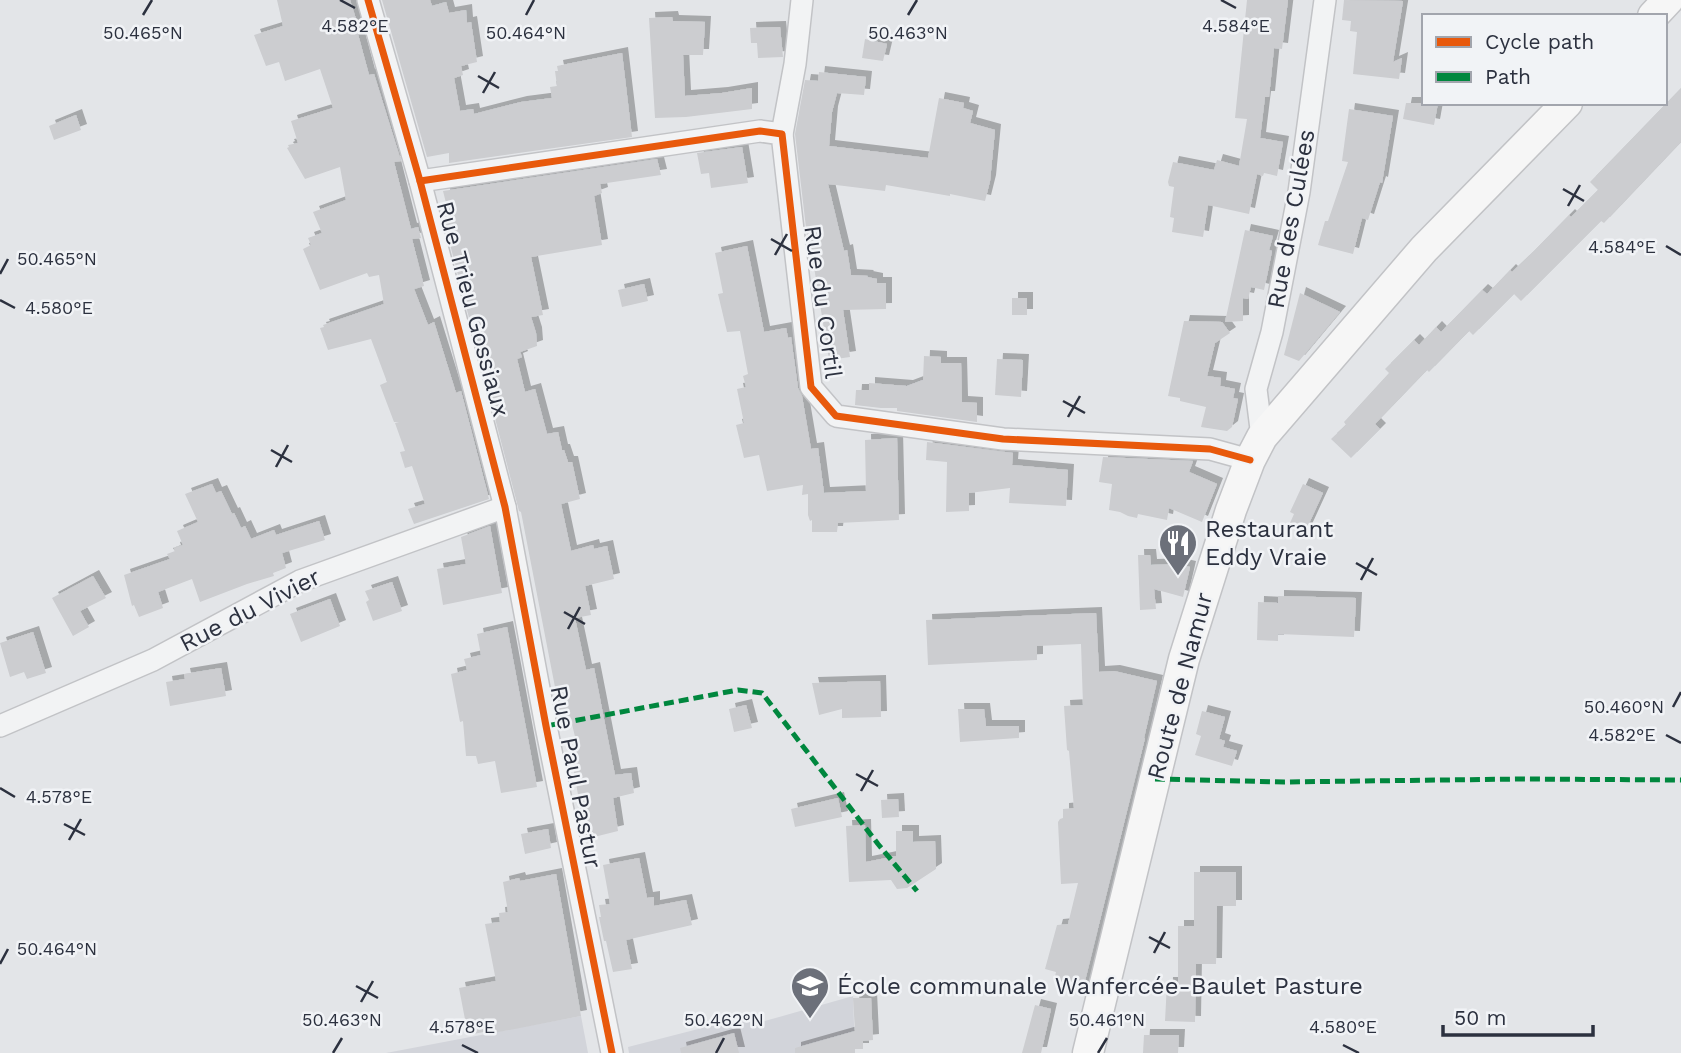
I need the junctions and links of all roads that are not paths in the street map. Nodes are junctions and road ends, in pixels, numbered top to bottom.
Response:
1 (368, 0) edge
2 (802, 0) edge
3 (1325, 0) edge
4 (1668, 0) edge
5 (1655, 14) edge
6 (1565, 105) edge
7 (782, 134) junction
8 (420, 181) junction
9 (1256, 449) junction
10 (505, 507) junction
11 (0, 726) edge
12 (612, 1053) edge
13 (1088, 1053) edge

1 - 8 street, Rue Trieu Gossiaux
2 - 7 street, Rue du Cortil
3 - 9 street, Rue des Culées
4 - 5 main road
6 - 9 main road, Route de Namur
7 - 8 street
7 - 9 street, Rue du Cortil
8 - 10 street, Rue Trieu Gossiaux
9 - 13 main road, Route de Namur
10 - 11 street, Rue du Vivier
10 - 12 street, Rue Paul Pastur

